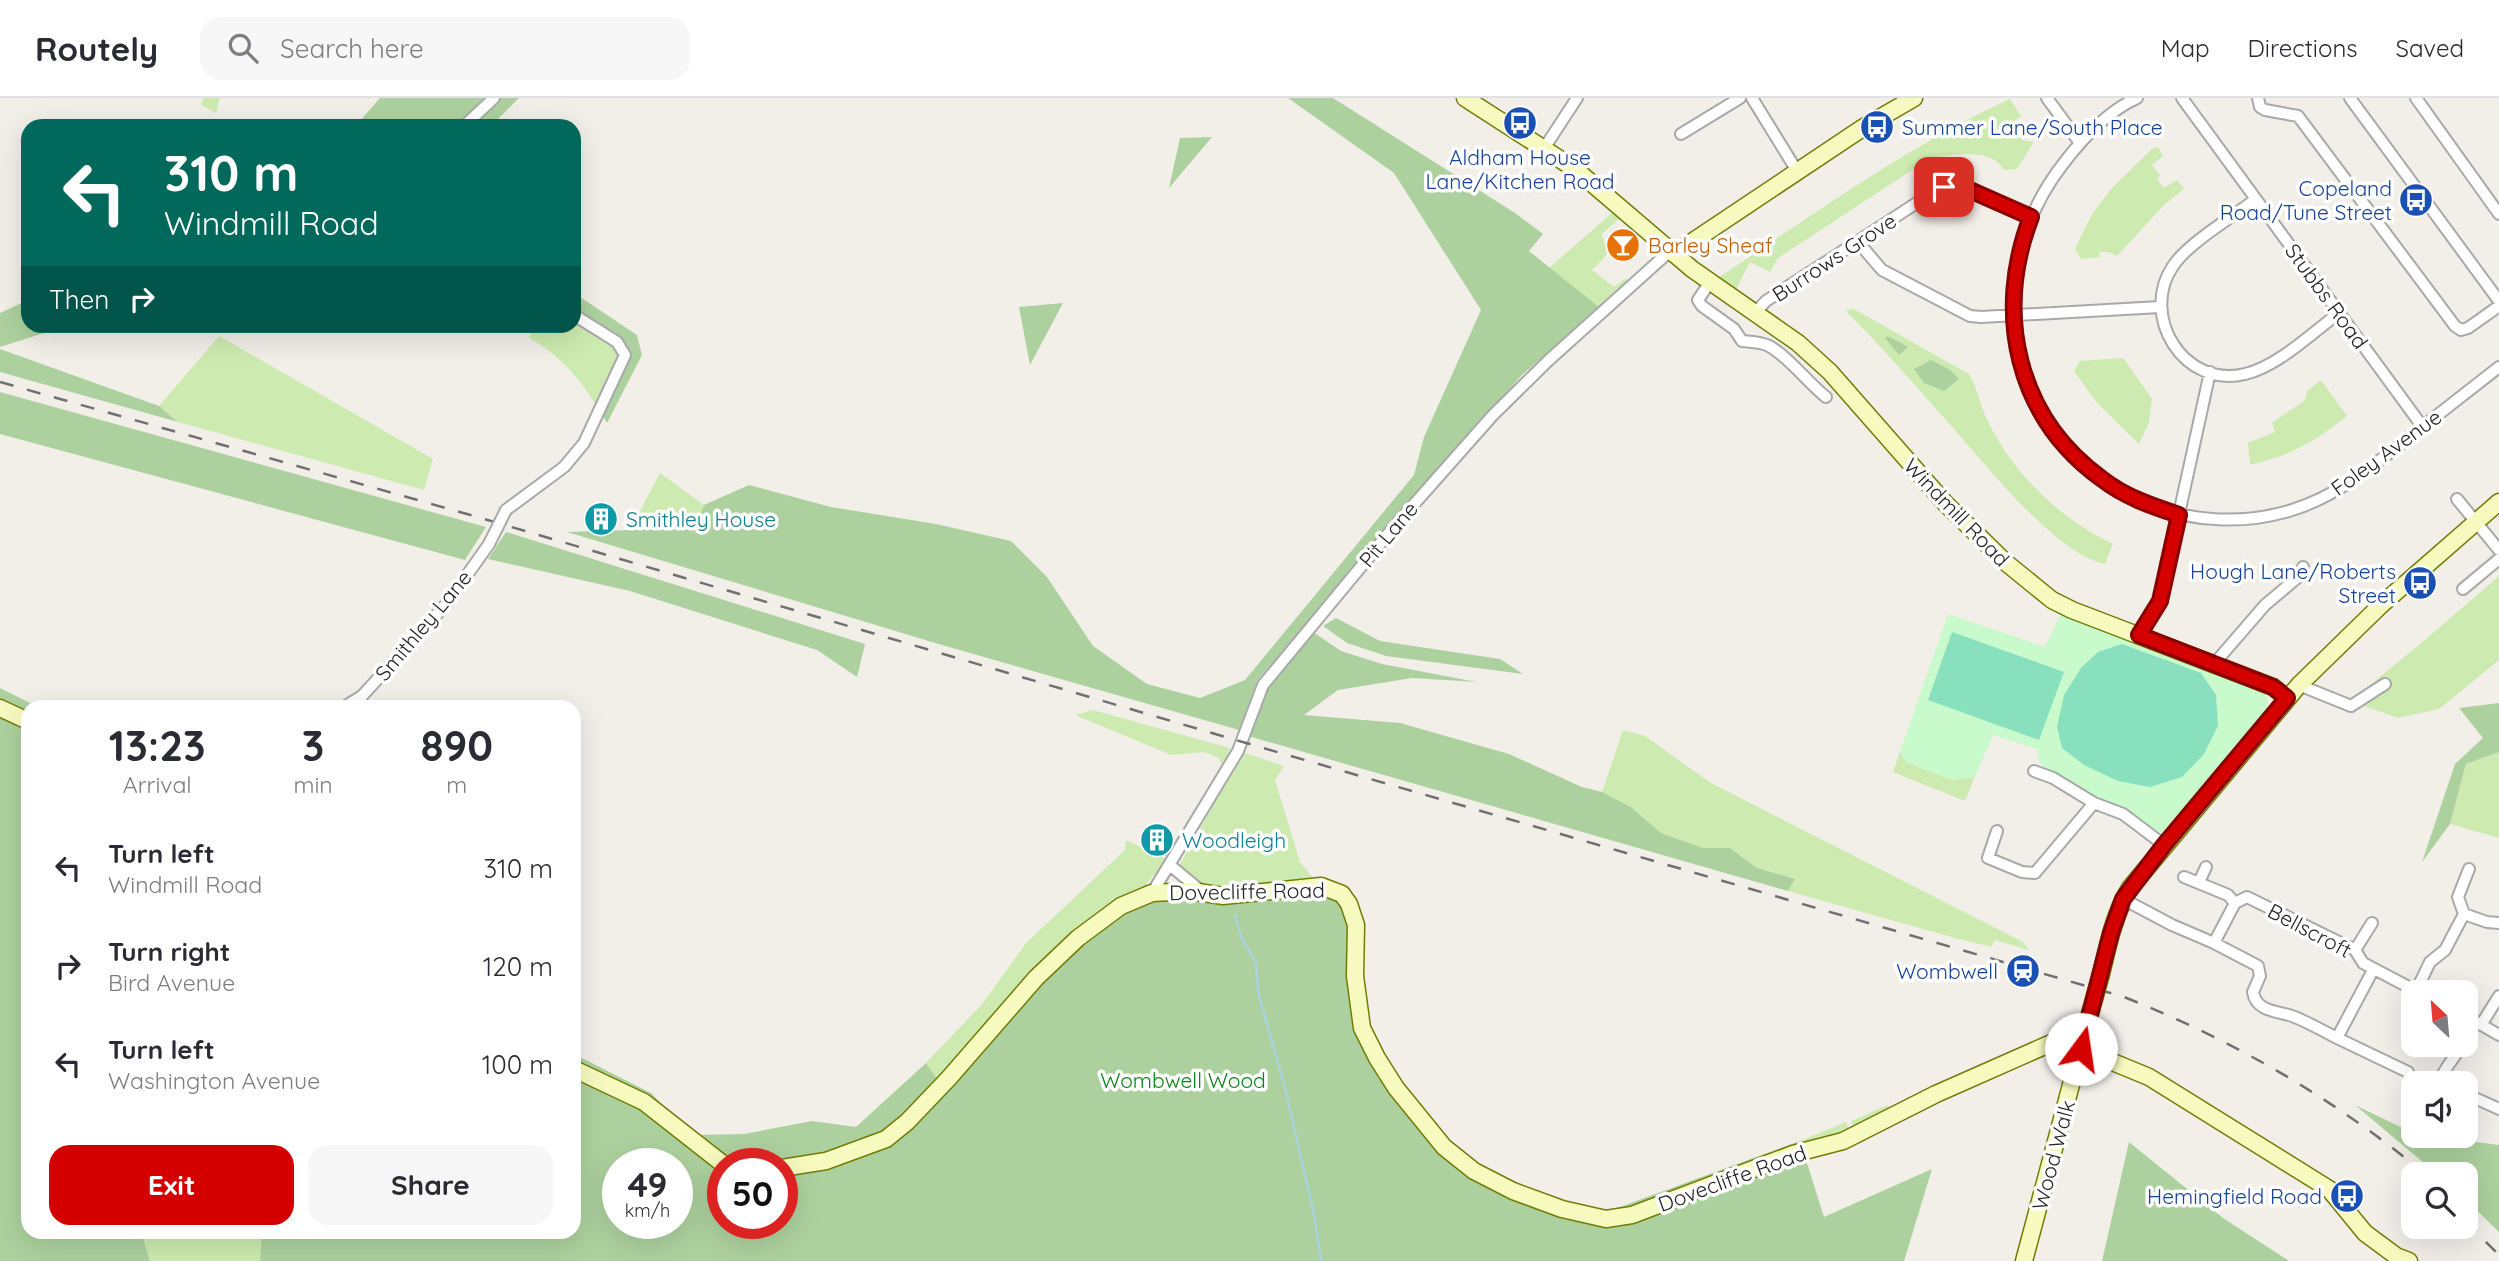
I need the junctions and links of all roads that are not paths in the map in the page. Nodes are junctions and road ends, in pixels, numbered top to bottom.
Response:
1 (494, 98) edge
2 (1465, 98) edge
3 (1577, 98) edge
4 (1740, 98) edge
5 (1752, 98) edge
6 (1914, 98) edge
7 (2047, 98) edge
8 (2137, 98) edge
9 (2182, 98) edge
10 (2258, 98) edge
11 (2350, 98) edge
12 (2416, 98) edge
13 (472, 119) edge
14 (1681, 134) dead end
15 (2080, 143) junction
16 (1545, 147) junction
17 (1797, 171) junction
18 (2256, 200) junction
19 (2499, 214) edge
20 (2031, 217) junction
21 (1858, 242) junction
22 (1672, 252) junction
23 (1710, 282) junction
24 (2499, 303) edge
25 (2160, 307) junction
26 (1755, 313) junction
27 (2339, 313) junction
28 (2012, 315) junction
29 (581, 319) edge
30 (2499, 367) edge
31 (2210, 372) junction
32 (1826, 397) dead end
33 (2422, 426) junction
34 (2457, 499) dead end
35 (2499, 502) edge
36 (2179, 515) junction
37 (2475, 522) junction
38 (2499, 550) edge
39 (2499, 559) edge
40 (2303, 567) dead end
41 (2463, 589) dead end
42 (2139, 635) junction
43 (2214, 664) junction
44 (2385, 684) dead end
45 (2299, 685) junction
46 (2287, 698) junction
47 (355, 700) edge
48 (0, 708) edge
49 (21, 718) edge
50 (2034, 771) dead end
51 (2094, 803) junction
52 (1997, 831) dead end
53 (2164, 845) junction
54 (1171, 866) junction
55 (2206, 867) dead end
56 (2469, 869) dead end
57 (2184, 877) dead end
58 (2199, 882) junction
59 (1202, 891) junction
60 (1152, 893) junction
61 (2123, 899) junction
62 (2235, 903) junction
63 (2464, 914) junction
64 (2372, 923) dead end
65 (2499, 923) edge
66 (2214, 943) junction
67 (2355, 950) junction
68 (2373, 970) junction
69 (2422, 980) edge
70 (2401, 984) edge
71 (2499, 996) edge
72 (2478, 1016) edge
73 (2478, 1022) edge
74 (2499, 1035) edge
75 (2337, 1038) junction
76 (2081, 1049) junction
77 (2455, 1057) edge
78 (2406, 1071) edge
79 (2443, 1071) edge
80 (581, 1072) edge
81 (2478, 1099) edge
82 (2499, 1109) edge
83 (707, 1151) edge
84 (798, 1165) edge
85 (2024, 1261) edge
86 (2409, 1261) edge

1 - 13 street
2 - 16 street, Windmill Road
3 - 16 street
4 - 14 street
5 - 17 street
6 - 17 street
7 - 15 street
8 - 15 street, Foley Avenue
9 - 18 street, Stubbs Road
10 - 24 street
11 - 24 street
12 - 19 street
15 - 20 street, Foley Avenue
16 - 22 street, Windmill Road
17 - 22 street
18 - 25 street
18 - 27 street, Stubbs Road
20 - 21 street, Burrows Grove
20 - 28 street, Foley Avenue
21 - 26 street, Burrows Grove
21 - 28 street
22 - 23 street, Windmill Road
22 - 54 street, Pit Lane
23 - 26 street, Windmill Road
23 - 32 street
25 - 28 street
25 - 31 street
26 - 42 street, Windmill Road
27 - 31 street
27 - 33 street, Stubbs Road
28 - 36 street, Foley Avenue
29 - 47 street, Smithley Lane, bridge
30 - 33 street, Foley Avenue
31 - 36 street
33 - 36 street, Foley Avenue
34 - 37 street
35 - 37 street, Wood Walk
36 - 42 street
37 - 38 street
37 - 45 street, Wood Walk
39 - 41 street
40 - 43 street
42 - 43 street, Windmill Road
43 - 46 street, Windmill Road
44 - 45 street
45 - 46 street, Wood Walk
46 - 53 street, Wood Walk
48 - 49 street
50 - 51 street
51 - 52 street
51 - 53 street
53 - 61 street, Wood Walk
54 - 59 street
54 - 60 street, Pit Lane
55 - 58 street
56 - 63 street
57 - 58 street
58 - 62 street
59 - 60 street, Dovecliffe Road
59 - 76 street, Dovecliffe Road
60 - 84 street, Dovecliffe Road
61 - 66 street
61 - 76 street, Wood Walk, bridge
62 - 66 street
62 - 67 street, Bellscroft
63 - 65 street
63 - 69 street
64 - 67 street
66 - 75 street
67 - 68 street, Bellscroft
68 - 70 street, Bellscroft
68 - 75 street
71 - 72 street
73 - 74 street
75 - 78 street
76 - 85 street, Wood Walk
76 - 86 street
77 - 79 street
80 - 83 street
81 - 82 street

